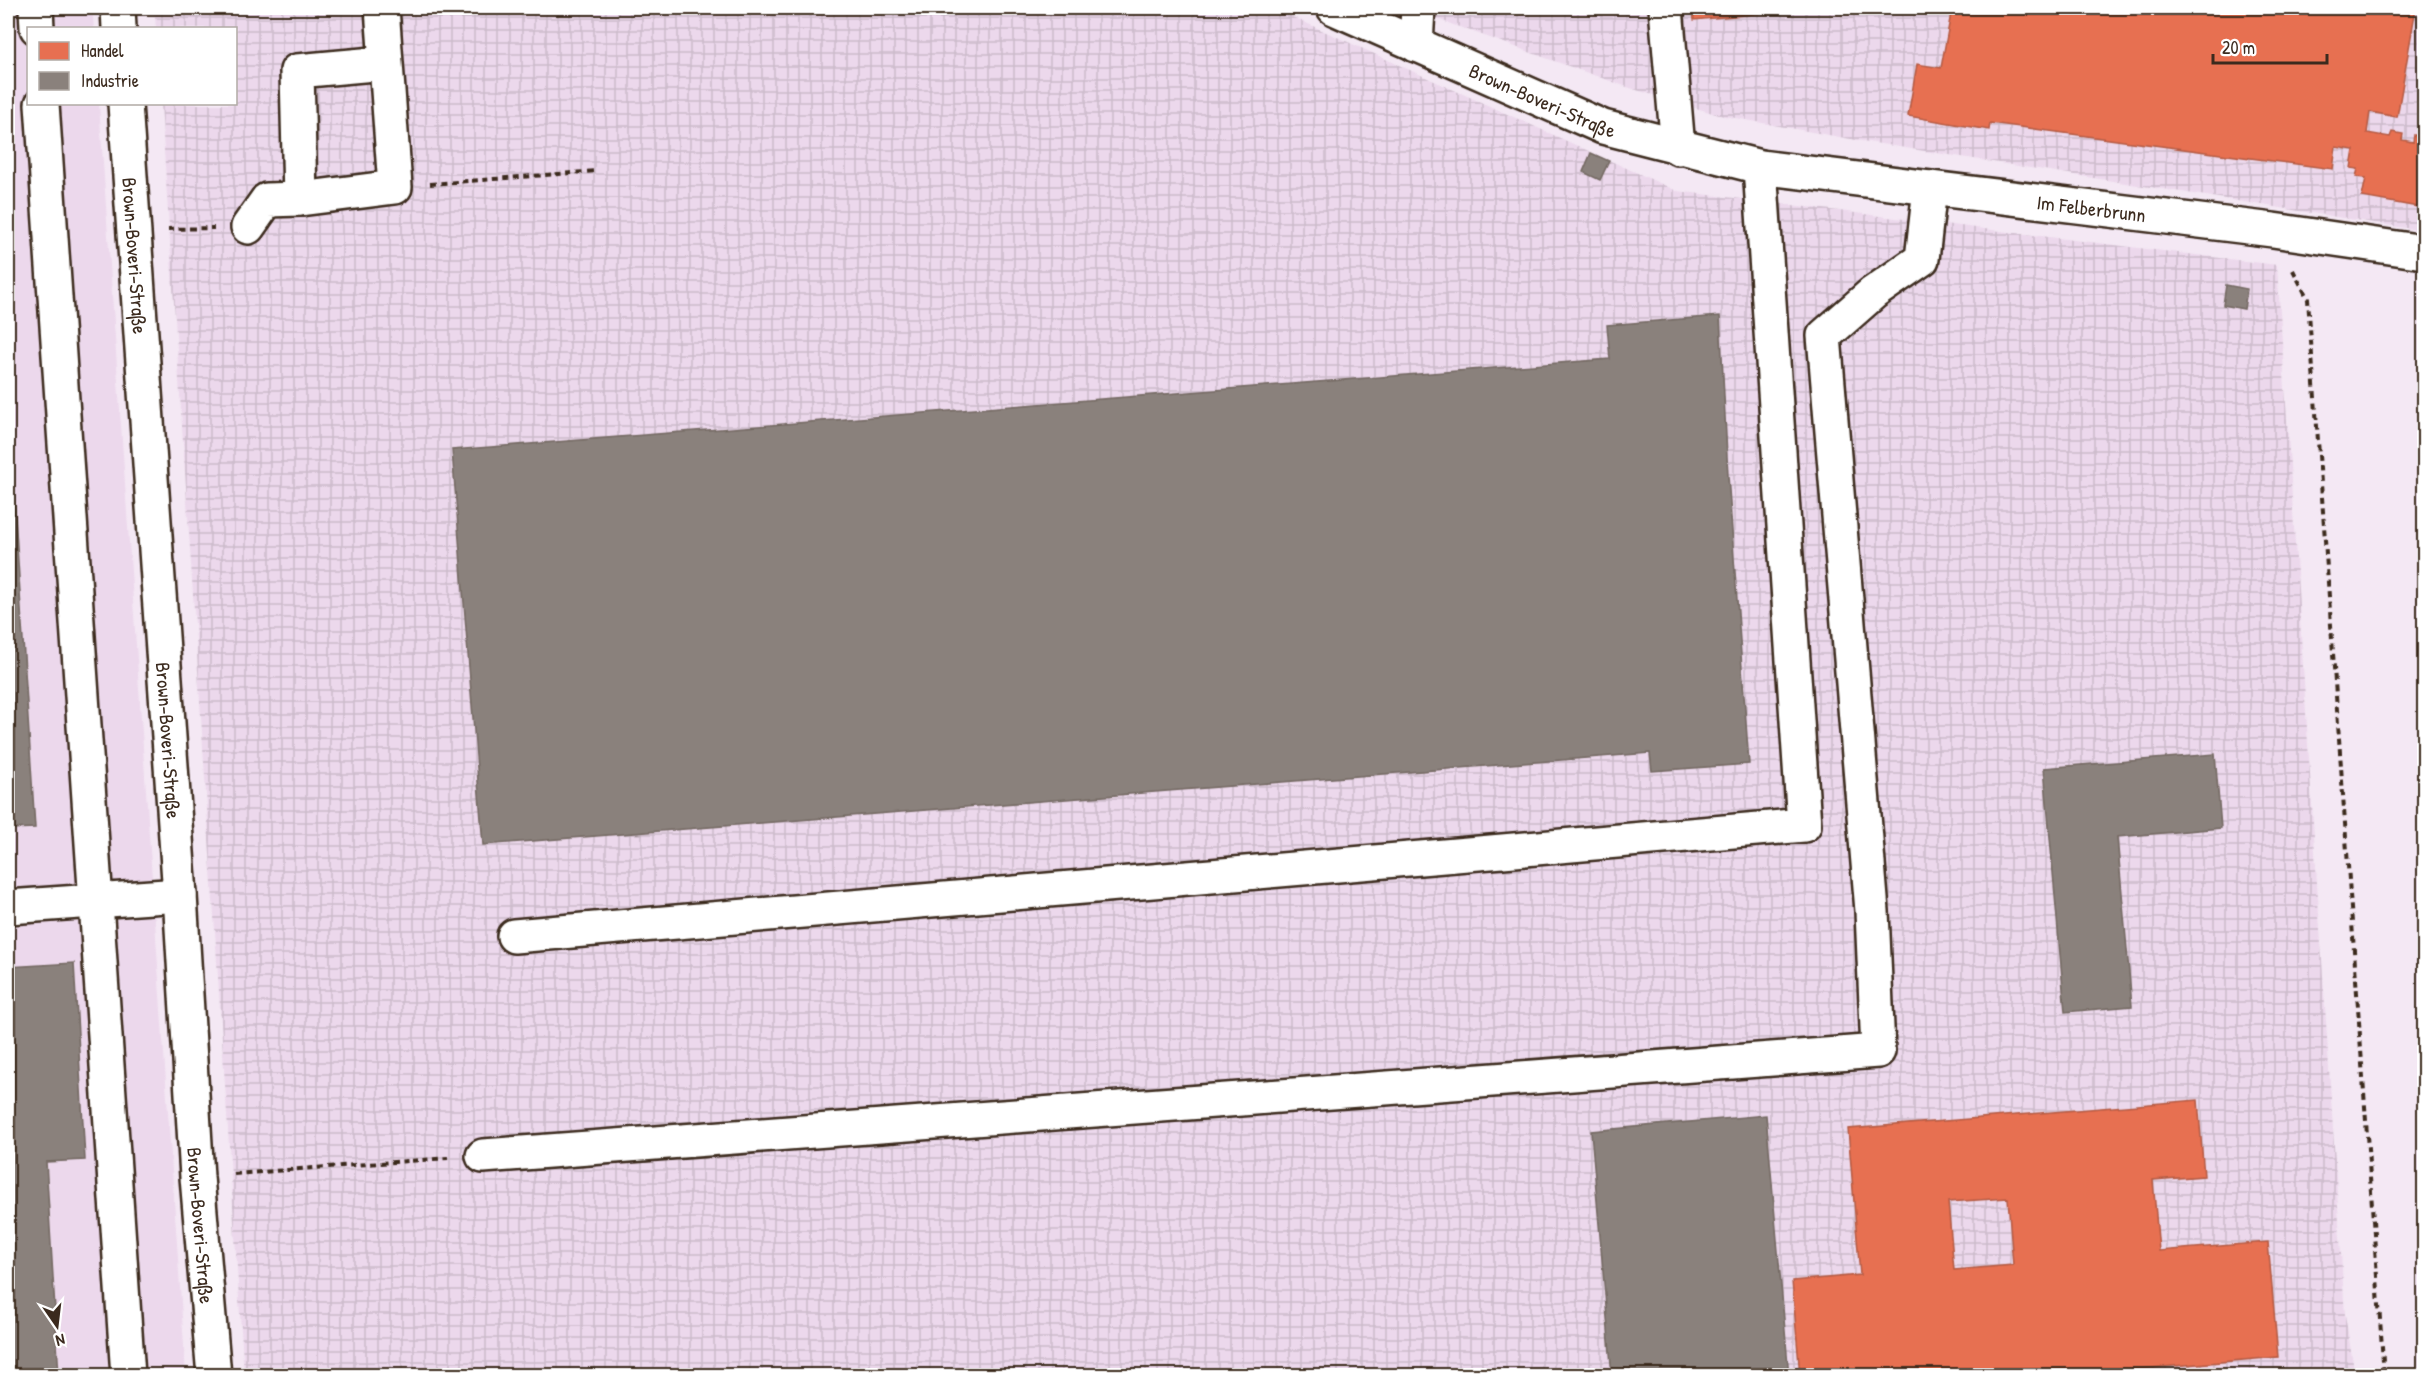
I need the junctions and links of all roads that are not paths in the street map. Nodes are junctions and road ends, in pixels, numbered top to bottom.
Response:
1 (36, 8) edge
2 (118, 8) edge
3 (382, 8) edge
4 (1334, 8) edge
5 (1418, 8) edge
6 (1666, 8) edge
7 (37, 27) edge
8 (119, 27) edge
9 (1416, 45) junction
10 (385, 63) junction
11 (42, 105) edge
12 (125, 105) edge
13 (1678, 148) junction
14 (1760, 167) junction
15 (1930, 188) junction
16 (300, 199) junction
17 (248, 227) road end
18 (2424, 252) edge
19 (180, 895) junction
20 (96, 901) junction
21 (8, 907) edge
22 (514, 936) dead end
23 (483, 1156) road end
24 (128, 1376) edge
25 (214, 1376) edge

1 - 7 street
2 - 8 street
3 - 10 street
4 - 9 street, Brown-Boveri-Straße
5 - 9 street
6 - 13 street
9 - 13 street, Brown-Boveri-Straße
10 - 16 street
10 - 16 street
11 - 20 street
12 - 19 street, Brown-Boveri-Straße
13 - 14 street, Brown-Boveri-Straße
14 - 15 street, Im Felberbrunn
14 - 22 street
15 - 18 street, Im Felberbrunn
15 - 23 street
16 - 17 street
19 - 20 street
19 - 25 street, Brown-Boveri-Straße
20 - 21 street
20 - 24 street

